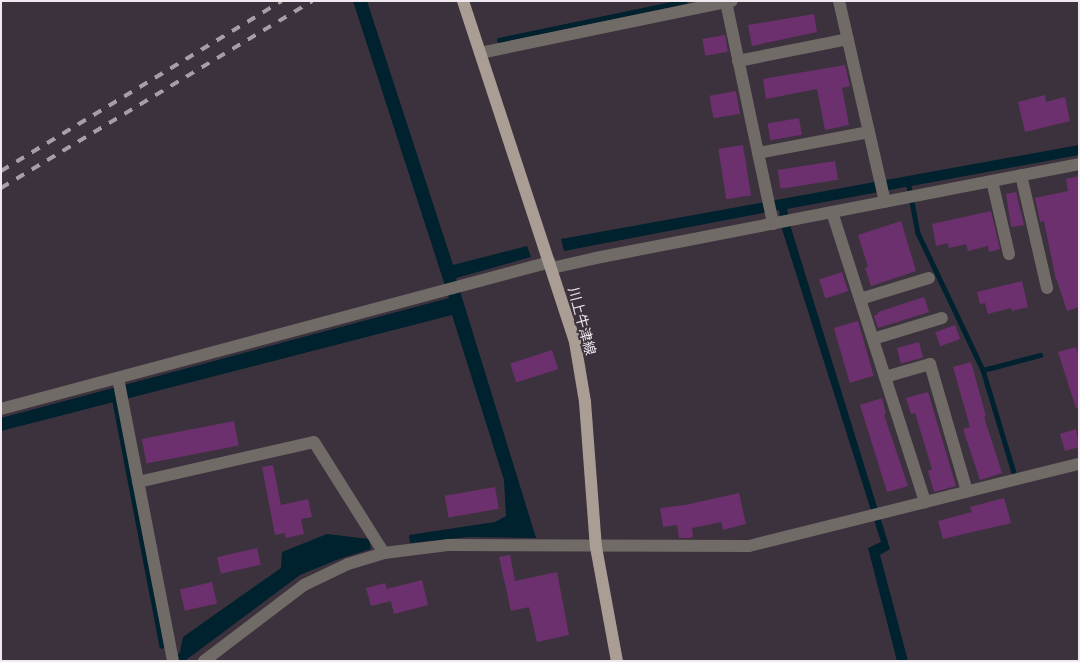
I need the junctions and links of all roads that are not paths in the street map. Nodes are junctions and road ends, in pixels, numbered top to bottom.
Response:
1 (462, 1) edge
2 (839, 1) edge
3 (729, 2) edge
4 (848, 39) junction
5 (480, 53) junction
6 (738, 61) junction
7 (869, 132) junction
8 (758, 153) junction
9 (1079, 164) edge
10 (1021, 175) junction
11 (992, 181) junction
12 (885, 202) junction
13 (832, 212) junction
14 (773, 224) junction
15 (1009, 254) dead end
16 (551, 265) junction
17 (929, 278) dead end
18 (1047, 288) dead end
19 (860, 299) junction
20 (942, 318) dead end
21 (873, 339) junction
22 (885, 377) junction
23 (118, 378) junction
24 (1, 409) edge
25 (1079, 464) edge
26 (138, 482) junction
27 (968, 491) junction
28 (925, 502) junction
29 (596, 547) junction
30 (384, 553) junction
31 (172, 658) edge
32 (204, 661) edge
33 (617, 661) edge

1 - 5 main road, 川上牛津線
2 - 4 street
3 - 5 street
3 - 6 street
4 - 6 street
4 - 7 street
5 - 16 main road, 川上牛津線
6 - 8 street
7 - 8 street
7 - 12 street
8 - 14 street
9 - 10 street
10 - 11 street
10 - 18 street
11 - 12 street
11 - 15 street
12 - 13 street
13 - 14 street
13 - 19 street
14 - 16 street
16 - 23 street
16 - 29 main road, 川上牛津線
17 - 19 street
19 - 21 street
20 - 21 street
21 - 22 street
22 - 27 street
22 - 28 street
23 - 24 street
23 - 26 street
25 - 27 street
26 - 30 street
26 - 31 street
27 - 28 street
28 - 29 street
29 - 30 street
29 - 33 main road, 川上牛津線
30 - 32 street

